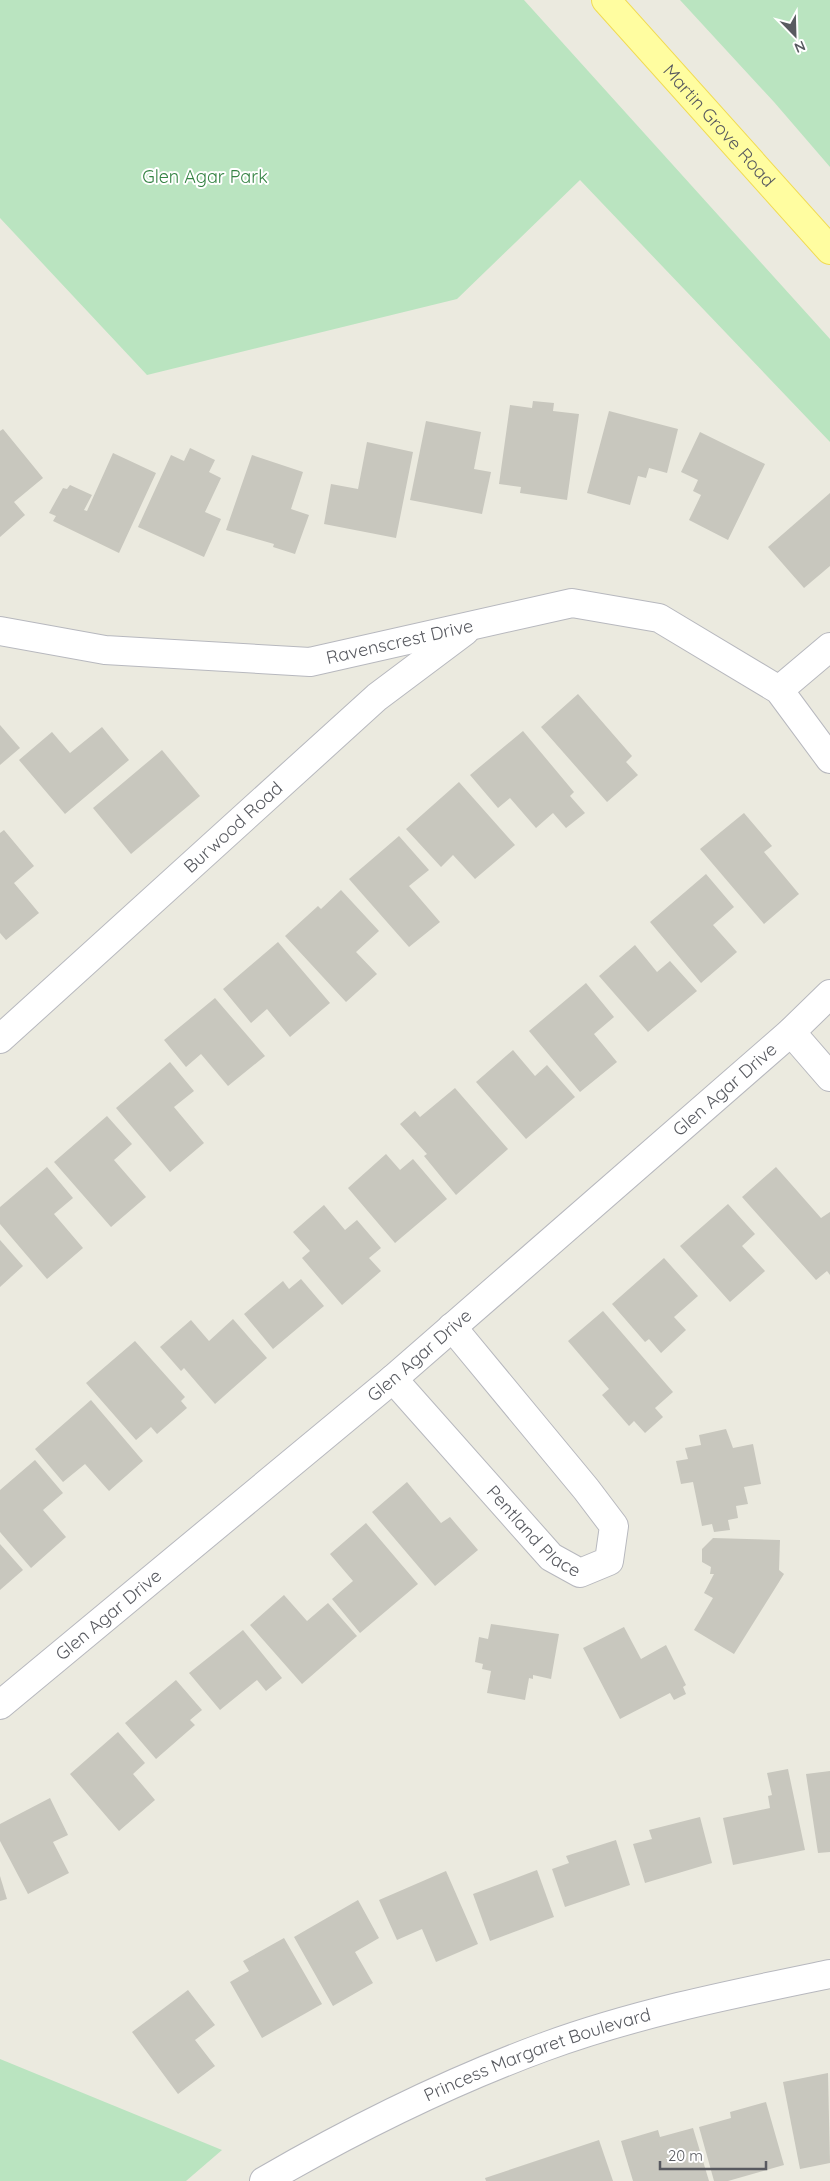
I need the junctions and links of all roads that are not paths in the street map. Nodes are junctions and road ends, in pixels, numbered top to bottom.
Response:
1 (606, 0) edge
2 (830, 250) edge
3 (474, 624) junction
4 (0, 631) edge
5 (830, 647) edge
6 (779, 690) junction
7 (830, 759) edge
8 (830, 994) edge
9 (791, 1032) junction
10 (0, 1038) edge
11 (830, 1077) edge
12 (452, 1326) junction
13 (393, 1379) junction
14 (0, 1705) edge
15 (830, 1974) edge
16 (264, 2181) edge

1 - 2 main road, Martin Grove Road
3 - 4 street, Ravenscrest Drive
3 - 6 street, Ravenscrest Drive
3 - 10 street, Burwood Road
5 - 6 street
6 - 7 street
8 - 9 street, Glen Agar Drive
9 - 11 street
9 - 12 street, Glen Agar Drive
12 - 13 street, Glen Agar Drive
12 - 13 street, Pentland Place
13 - 14 street, Glen Agar Drive
15 - 16 street, Princess Margaret Boulevard

